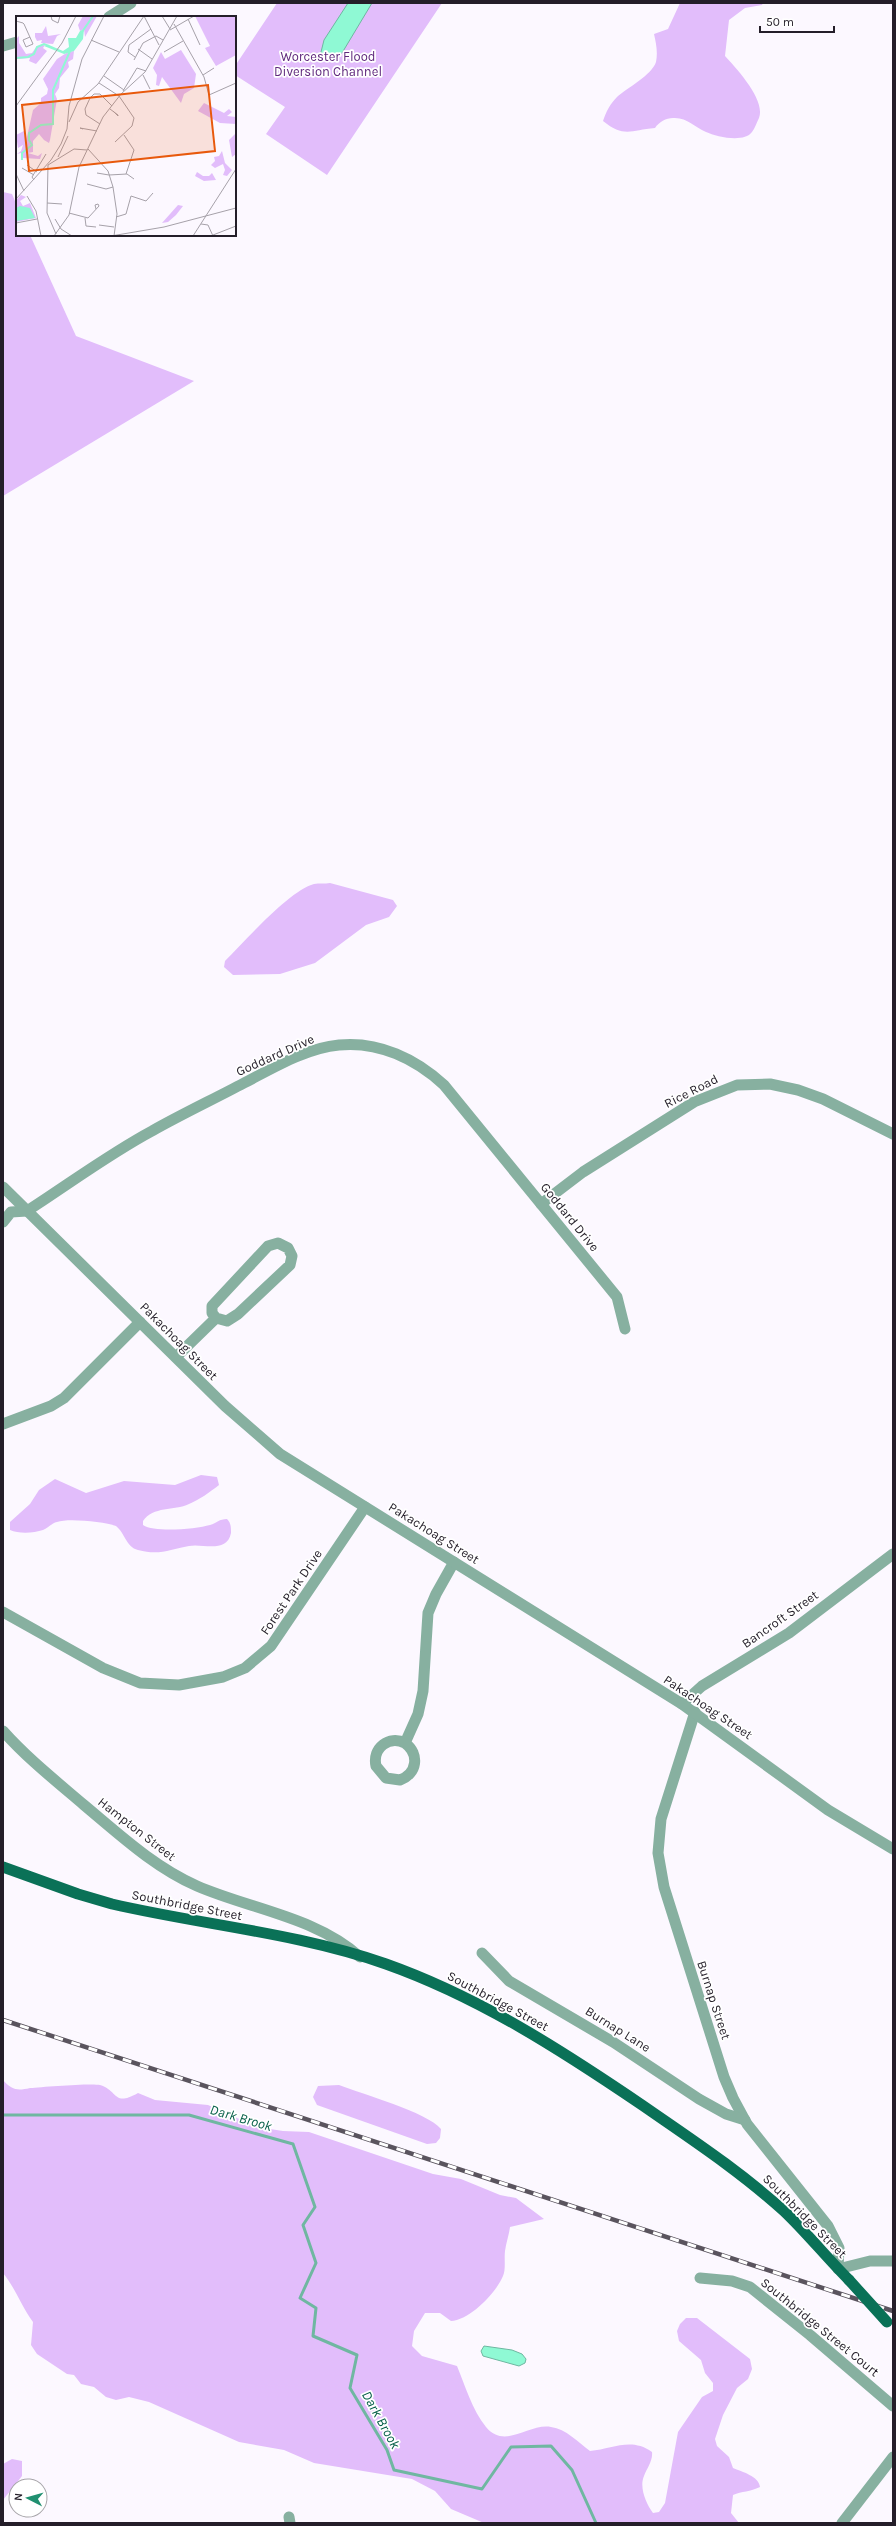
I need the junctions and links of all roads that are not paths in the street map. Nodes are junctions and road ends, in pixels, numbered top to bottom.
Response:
1 (131, 3) edge
2 (111, 16) edge
3 (16, 42) edge
4 (3, 46) edge
5 (893, 1134) edge
6 (3, 1187) edge
7 (541, 1204) junction
8 (27, 1211) junction
9 (3, 1222) edge
10 (216, 1318) junction
11 (140, 1322) junction
12 (625, 1328) dead end
13 (176, 1357) junction
14 (3, 1424) edge
15 (365, 1507) junction
16 (893, 1554) edge
17 (454, 1562) junction
18 (3, 1612) edge
19 (682, 1704) junction
20 (695, 1712) junction
21 (3, 1731) edge
22 (405, 1743) dead end
23 (893, 1849) edge
24 (3, 1867) edge
25 (482, 1953) dead end
26 (361, 1957) junction
27 (745, 2120) junction
28 (893, 2261) edge
29 (838, 2269) junction
30 (700, 2278) dead end
31 (890, 2325) edge
32 (893, 2406) edge
33 (893, 2457) edge
34 (842, 2523) edge

1 - 2 street
3 - 4 street
5 - 7 street, Rice Road
6 - 8 street, Pakachoag Street
7 - 8 street, Goddard Drive
7 - 12 street, Goddard Drive
8 - 9 street
8 - 11 street, Pakachoag Street
10 - 10 street
10 - 13 street
11 - 13 street, Pakachoag Street
11 - 14 street
13 - 15 street, Pakachoag Street
15 - 17 street, Pakachoag Street
15 - 18 street, Forest Park Drive
16 - 19 street, Bancroft Street
17 - 19 street, Pakachoag Street
17 - 22 street
19 - 20 street, Pakachoag Street
20 - 23 street, Pakachoag Street
20 - 27 street, Burnap Street
21 - 26 street, Hampton Street
24 - 26 main road, Southbridge Street
25 - 27 street, Burnap Lane
26 - 29 main road, Southbridge Street
27 - 29 street, Burnap Street
28 - 29 street
29 - 31 main road, Southbridge Street, bridge
30 - 32 street, Southbridge Street Court
33 - 34 street

